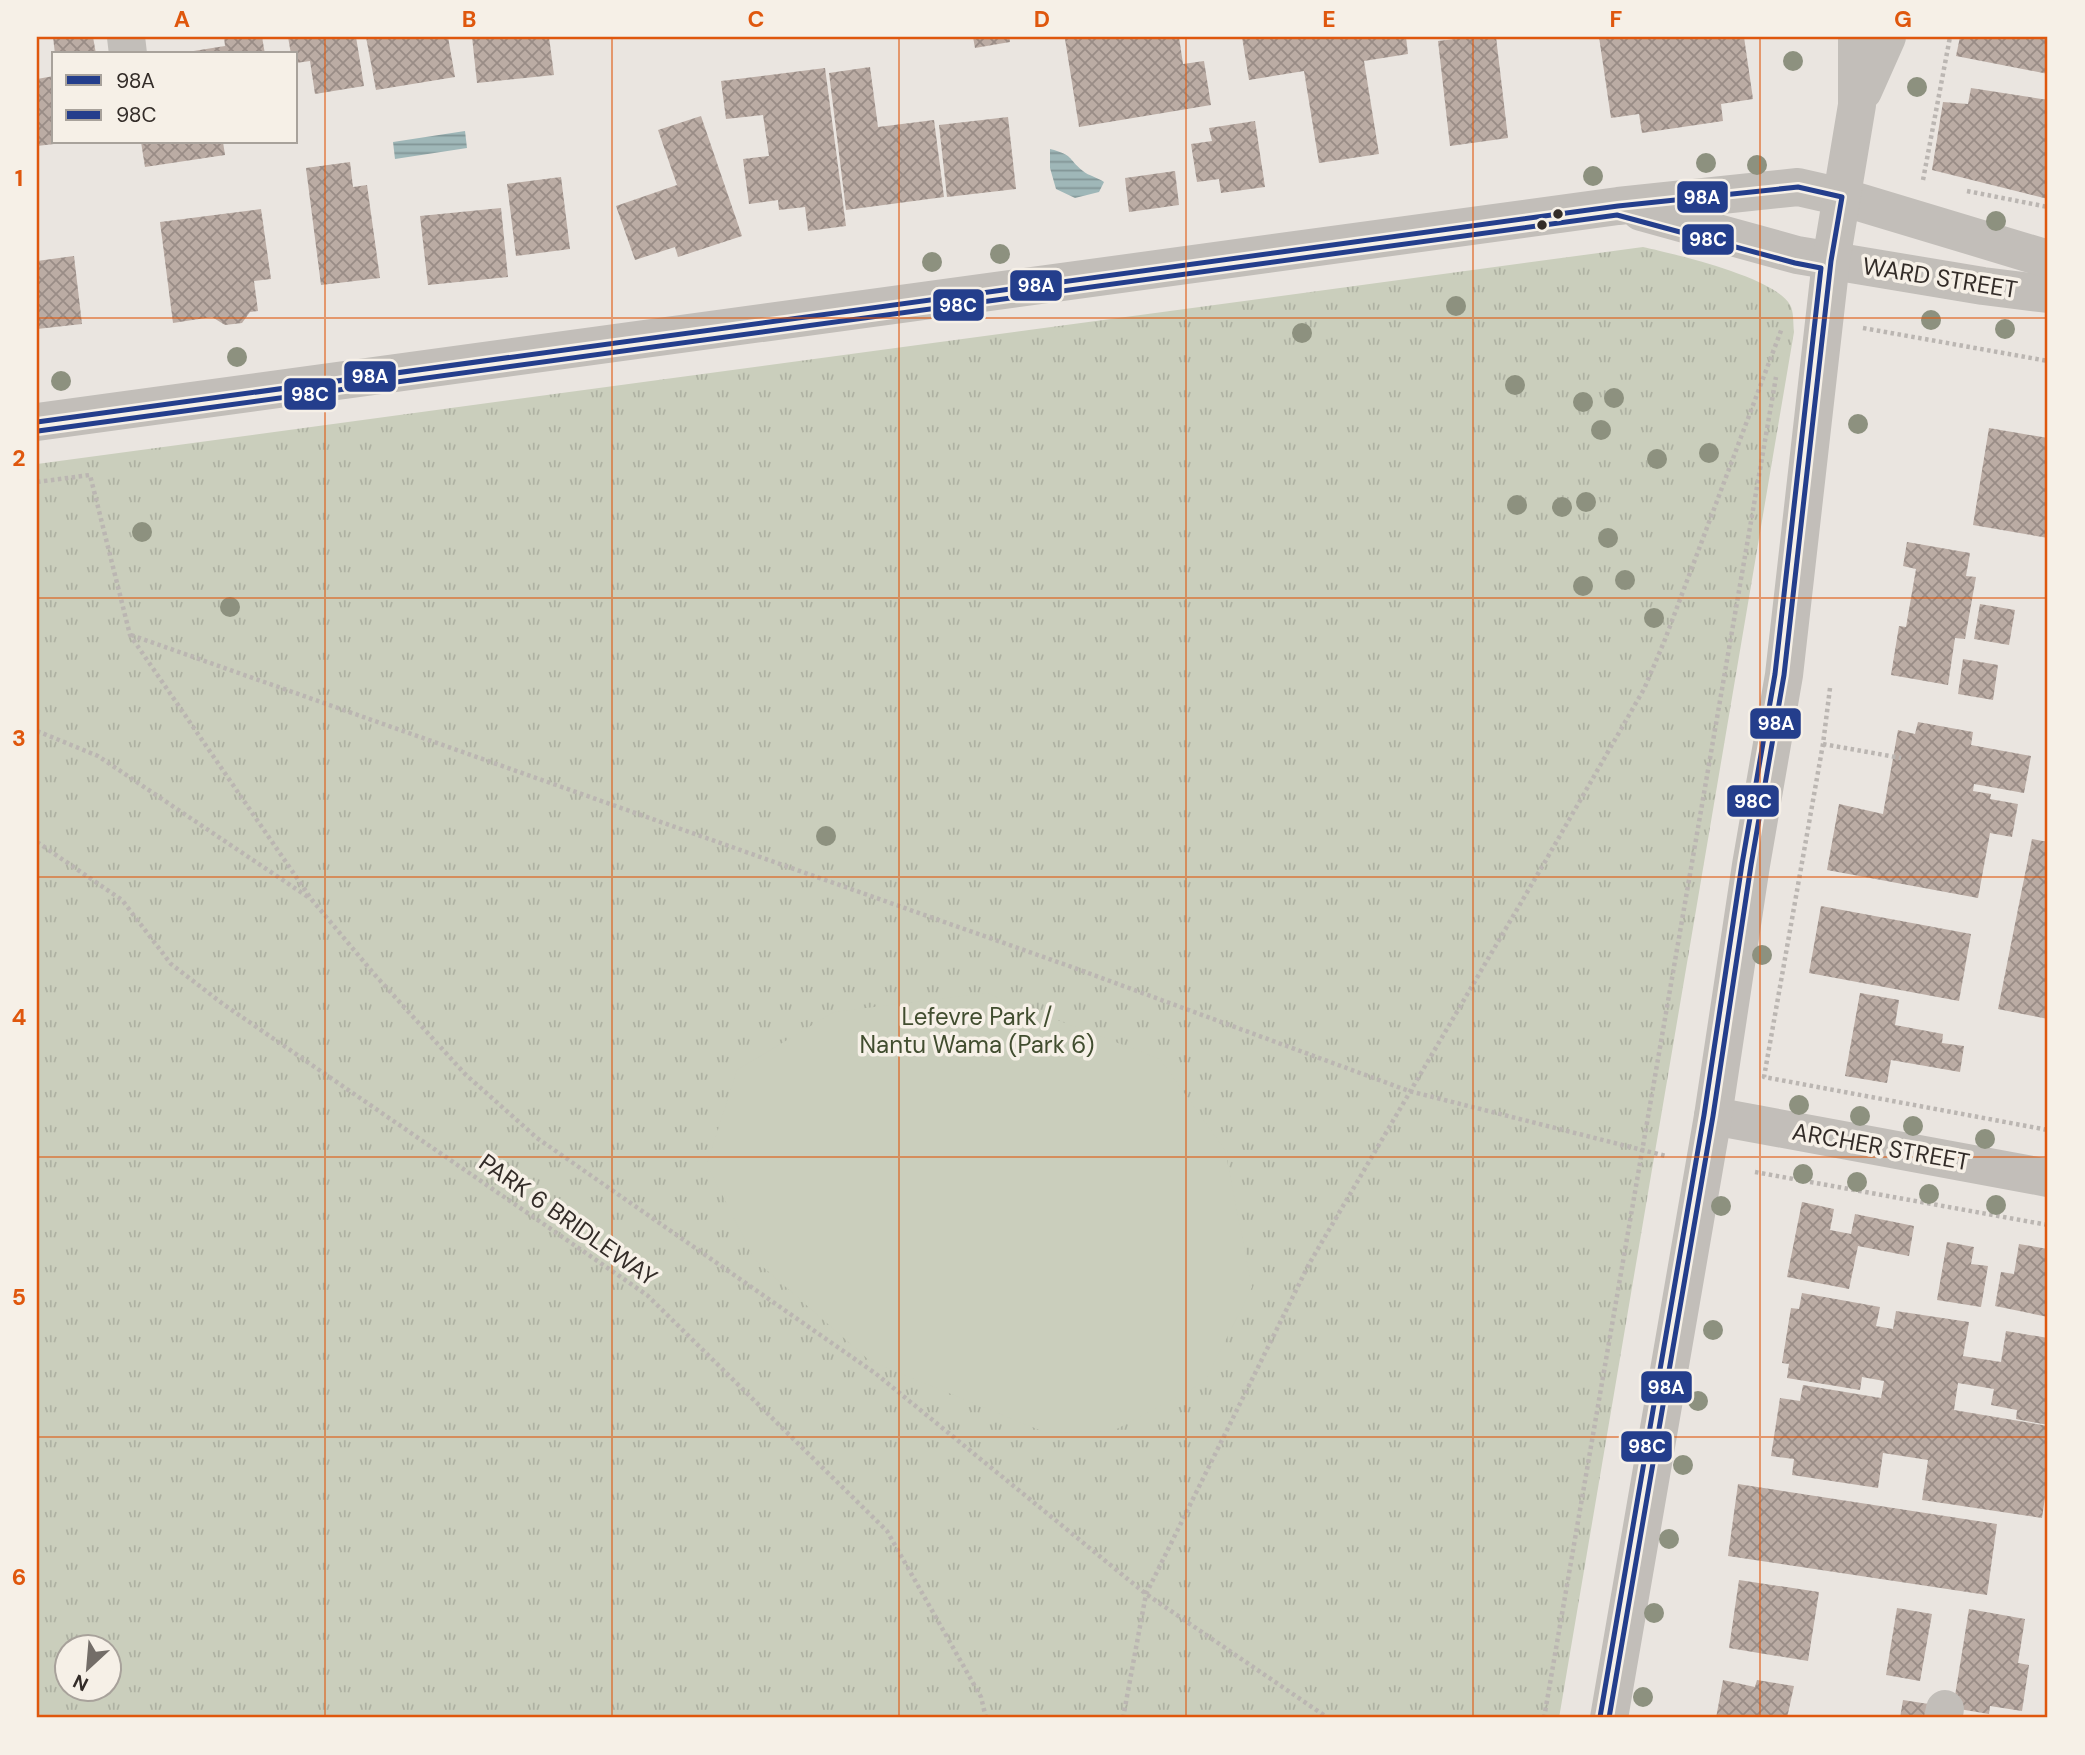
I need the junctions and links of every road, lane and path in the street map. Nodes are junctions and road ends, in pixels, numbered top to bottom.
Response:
1 (1857, 37) edge
2 (1887, 37) edge
3 (1950, 37) edge
4 (1857, 105) junction
5 (1923, 183) dead end
6 (1960, 190) dead end
7 (1842, 197) junction
8 (1618, 206) junction
9 (2048, 206) edge
10 (2048, 259) edge
11 (1832, 261) junction
12 (2048, 294) edge
13 (1862, 327) dead end
14 (1779, 358) dead end
15 (2048, 361) edge
16 (1777, 372) dead end
17 (37, 422) edge
18 (37, 482) edge
19 (130, 635) junction
20 (1830, 688) dead end
21 (37, 731) edge
22 (1823, 744) junction
23 (1901, 758) dead end
24 (37, 842) edge
25 (312, 900) junction
26 (1409, 1091) junction
27 (1713, 1116) junction
28 (2048, 1130) edge
29 (1642, 1150) junction
30 (1704, 1166) junction
31 (1755, 1172) dead end
32 (2048, 1178) edge
33 (2048, 1225) edge
34 (1146, 1594) junction
35 (986, 1718) edge
36 (1123, 1718) edge
37 (1328, 1718) edge
38 (1544, 1718) edge
39 (1609, 1718) edge

1 - 4 street
2 - 4 street
3 - 5 path
4 - 7 street
6 - 9 path
7 - 8 street, WARD STREET
7 - 10 street, WARD STREET
7 - 11 street
8 - 11 street, WARD STREET
8 - 17 street, WARD STREET
11 - 12 street, WARD STREET
11 - 27 street
13 - 15 path
14 - 26 path
16 - 29 path
18 - 19 path
19 - 25 path
19 - 26 path
20 - 22 path
21 - 25 path
22 - 23 path
22 - 28 path
24 - 35 path, PARK 6 BRIDLEWAY
25 - 34 path
26 - 29 path
26 - 34 path
27 - 30 street
27 - 32 street, ARCHER STREET
29 - 30 path
29 - 38 path
30 - 39 street
31 - 33 path
34 - 36 path
34 - 37 path

